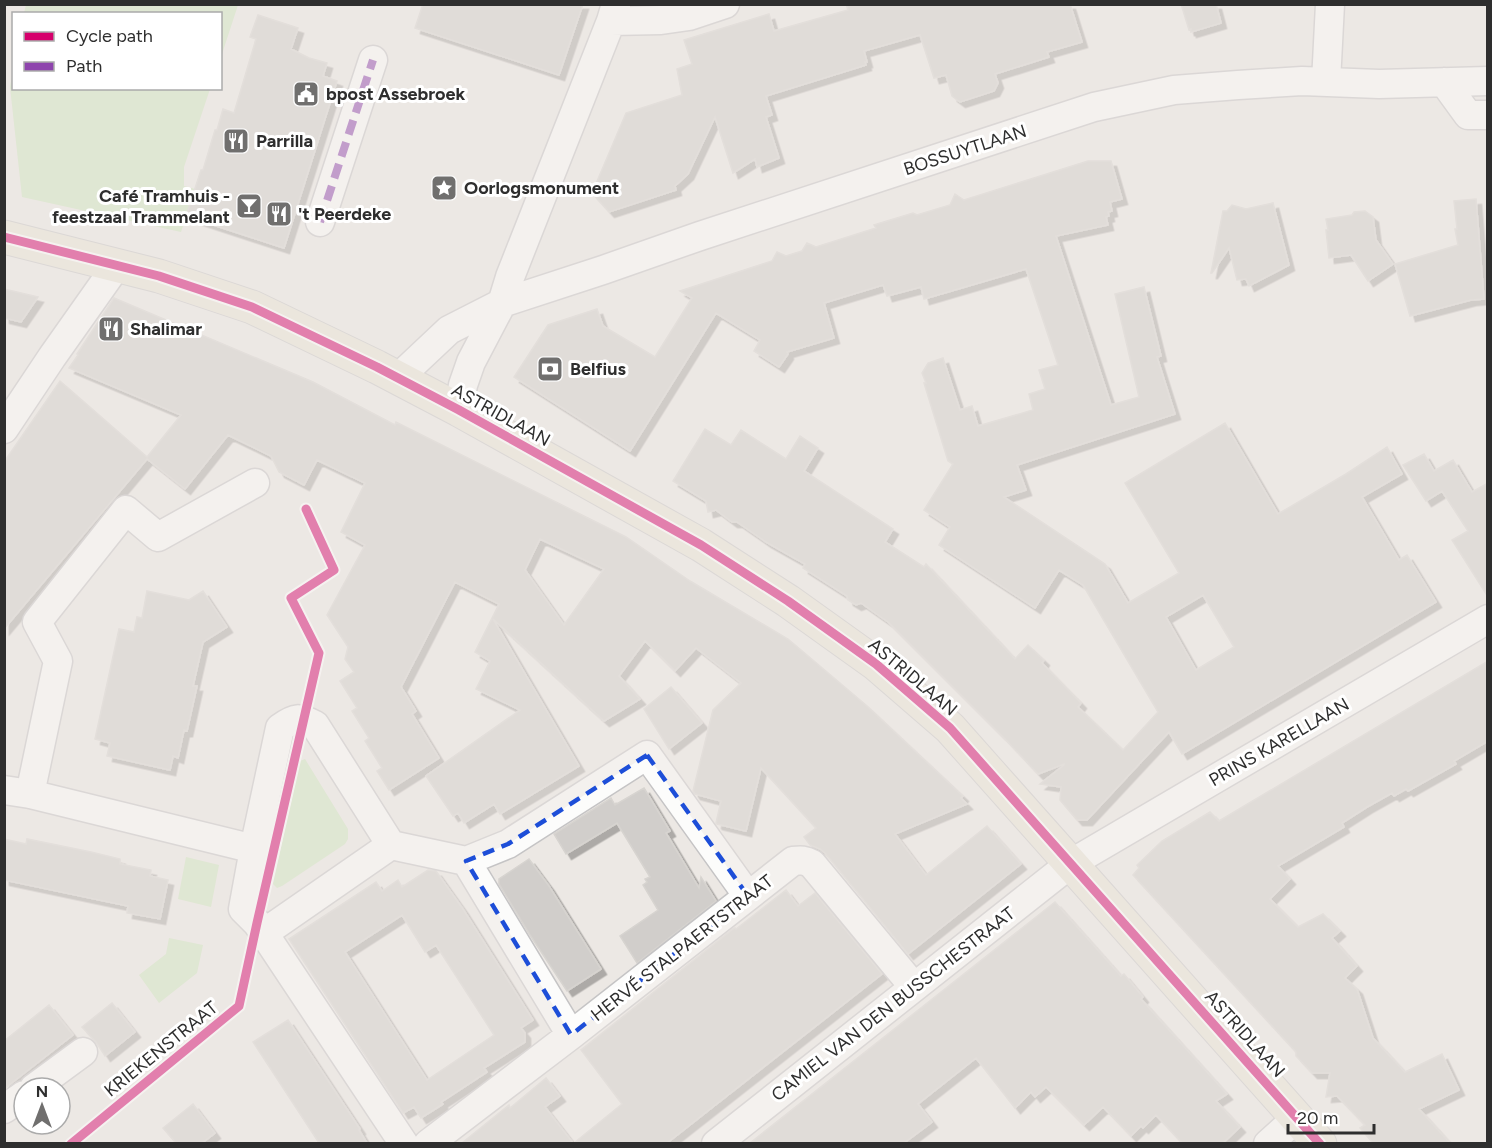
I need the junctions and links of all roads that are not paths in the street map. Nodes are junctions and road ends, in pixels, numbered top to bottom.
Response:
1 (725, 4) edge
2 (1330, 4) edge
3 (614, 13) edge
4 (373, 60) dead end
5 (1488, 81) edge
6 (1326, 82) junction
7 (1444, 82) junction
8 (1488, 115) edge
9 (320, 222) dead end
10 (4, 237) edge
11 (117, 265) junction
12 (502, 303) junction
13 (388, 373) junction
14 (459, 410) junction
15 (4, 429) edge
16 (255, 483) dead end
17 (1488, 619) edge
18 (17, 792) edge
19 (391, 845) junction
20 (254, 849) junction
21 (466, 861) junction
22 (1070, 864) junction
23 (748, 896) junction
24 (264, 933) junction
25 (915, 987) junction
26 (572, 1035) junction
27 (83, 1052) dead end
28 (50, 1076) edge
29 (1298, 1117) junction
30 (404, 1143) edge
31 (428, 1143) edge
32 (716, 1143) edge
33 (1268, 1143) edge
34 (1320, 1143) edge

1 - 3 street
2 - 6 street
3 - 12 street
4 - 9 street
5 - 7 street, BOSSUYTLAAN
6 - 7 street, BOSSUYTLAAN
6 - 12 street, BOSSUYTLAAN
7 - 8 street
10 - 11 main road, ASTRIDLAAN
11 - 13 main road, ASTRIDLAAN
11 - 15 street
12 - 13 street, BOSSUYTLAAN
12 - 14 street
13 - 14 main road, ASTRIDLAAN
14 - 22 main road, ASTRIDLAAN
16 - 18 street
17 - 22 street, PRINS KARELLAAN
18 - 20 street
19 - 20 street
19 - 21 street
19 - 24 street
20 - 24 street
21 - 23 street
21 - 26 street
22 - 25 street, CAMIEL VAN DEN BUSSCHESTRAAT
22 - 29 main road, ASTRIDLAAN
23 - 25 street, HERVÉ STALPAERTSTRAAT
23 - 26 street, HERVÉ STALPAERTSTRAAT
24 - 30 street
25 - 32 street, CAMIEL VAN DEN BUSSCHESTRAAT
26 - 31 street, HERVÉ STALPAERTSTRAAT
27 - 28 street
29 - 33 street
29 - 34 main road, ASTRIDLAAN

